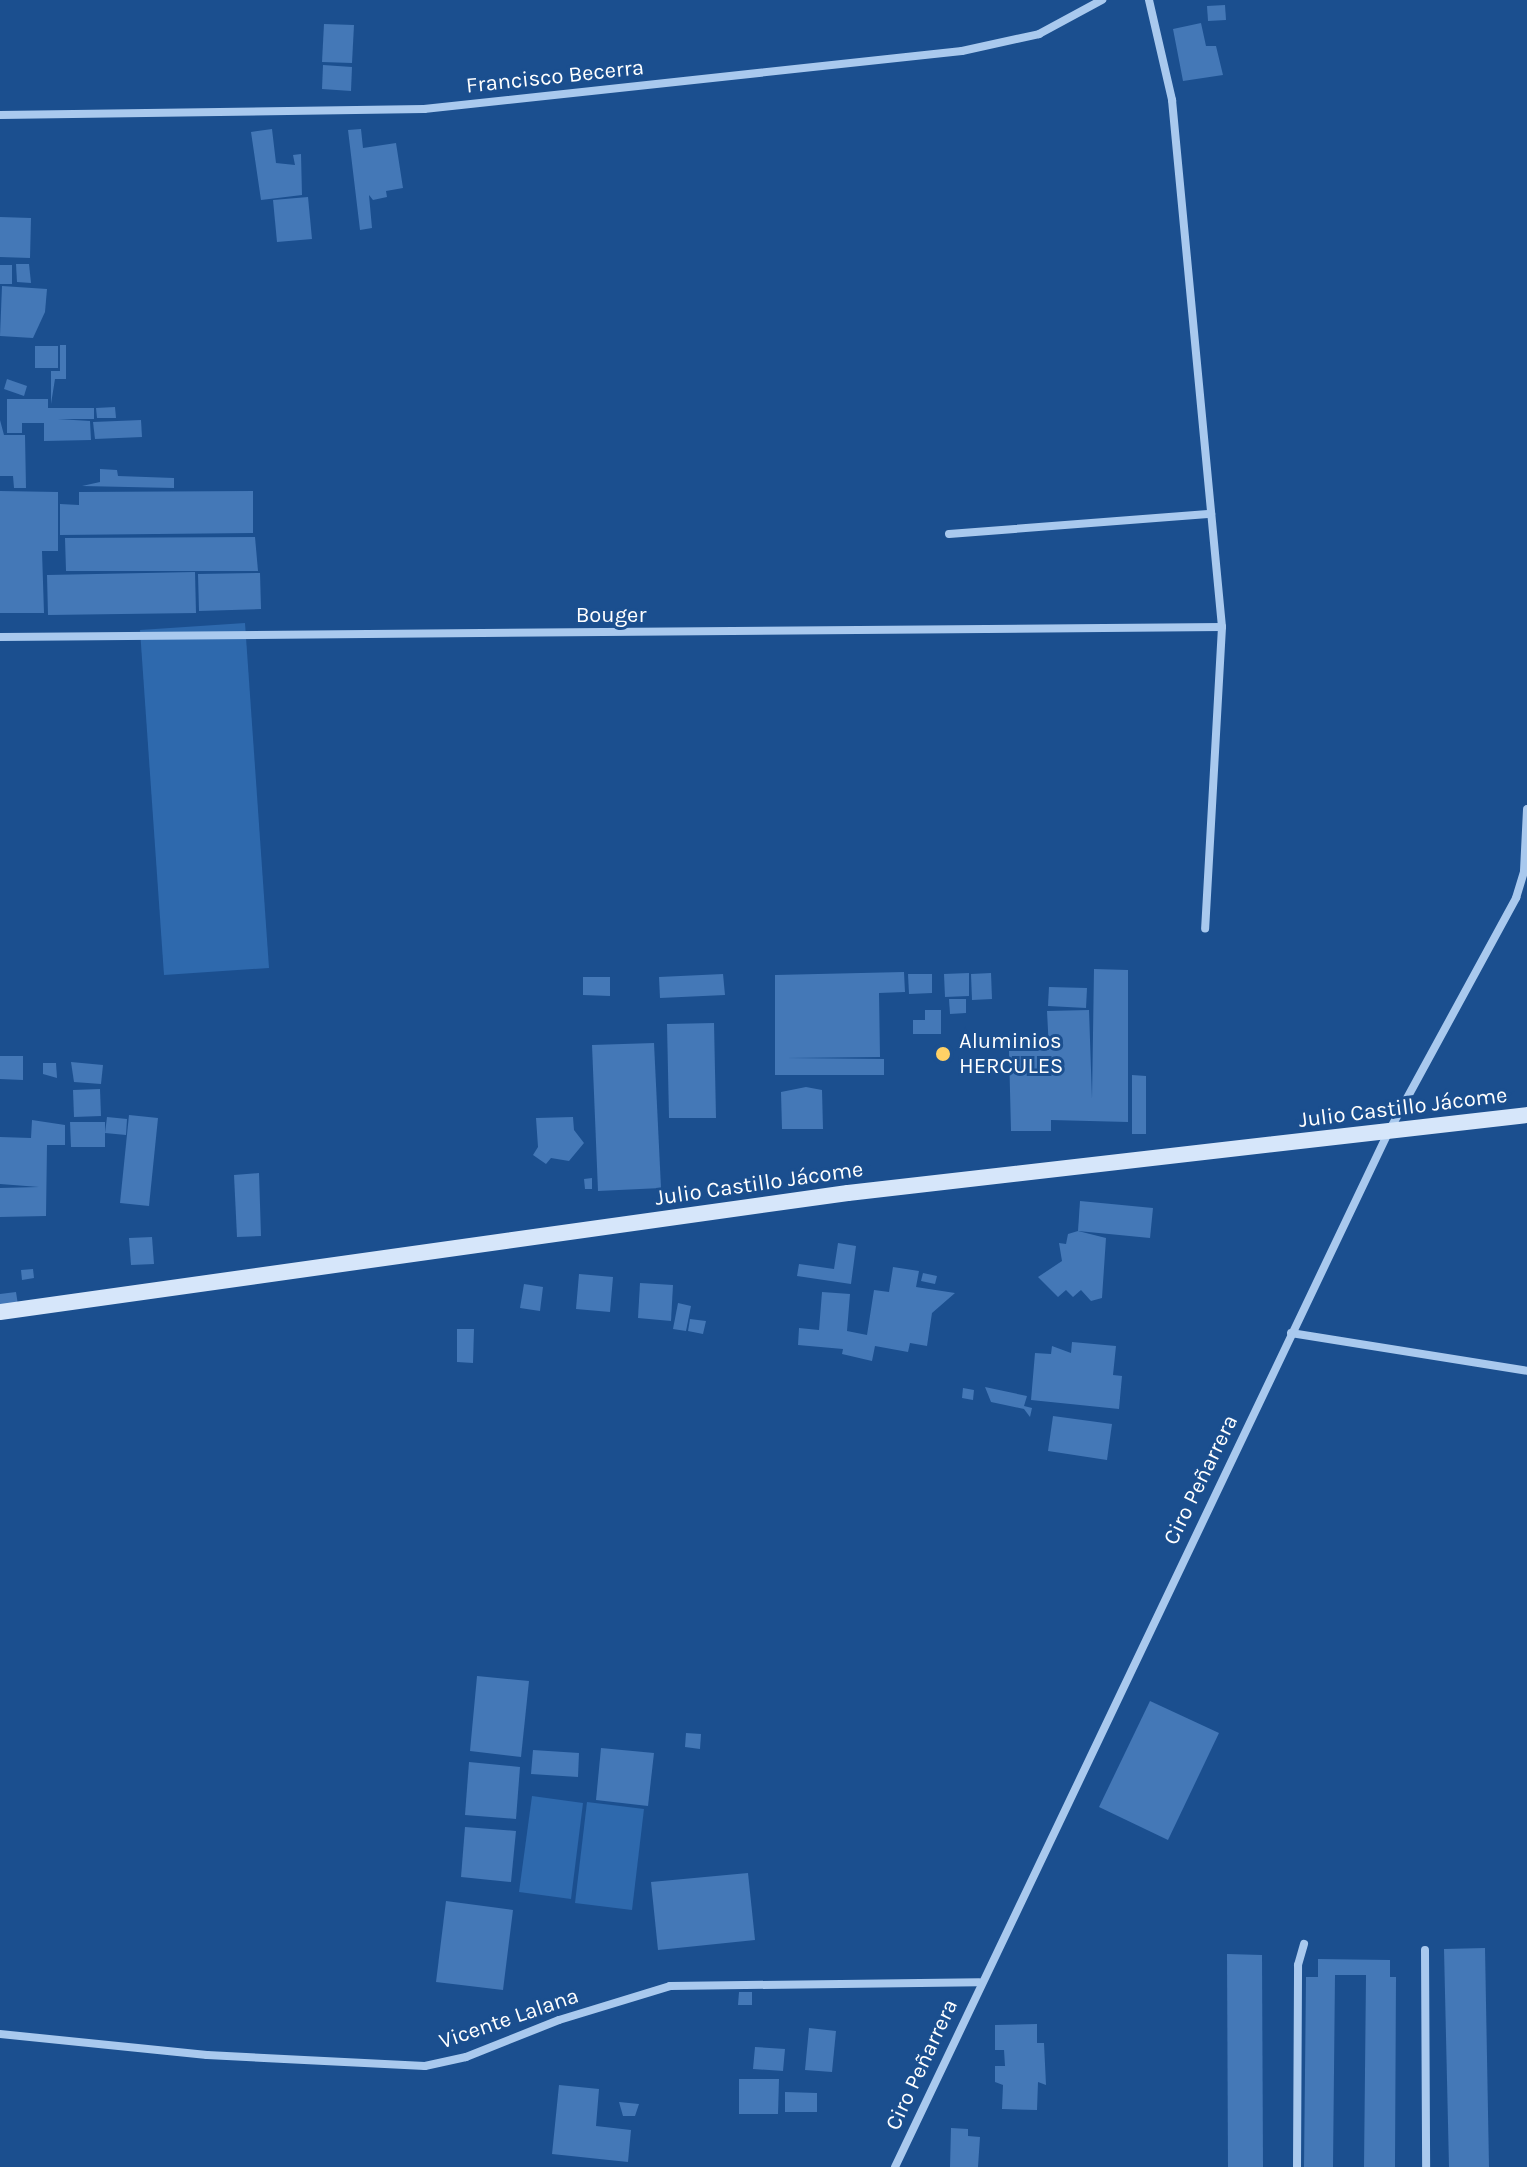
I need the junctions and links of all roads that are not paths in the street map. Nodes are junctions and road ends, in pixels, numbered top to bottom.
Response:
1 (1102, 0) edge
2 (1149, 0) edge
3 (0, 115) edge
4 (1211, 514) junction
5 (949, 534) dead end
6 (1222, 627) junction
7 (0, 637) edge
8 (1527, 809) edge
9 (1205, 929) dead end
10 (1527, 1115) edge
11 (1388, 1133) junction
12 (0, 1312) edge
13 (1291, 1333) junction
14 (1527, 1371) edge
15 (1304, 1944) dead end
16 (1425, 1950) dead end
17 (979, 1982) junction
18 (0, 2034) edge
19 (895, 2167) edge
20 (1297, 2167) edge
21 (1426, 2167) edge

1 - 3 street, Francisco Becerra
2 - 4 street
4 - 5 street
4 - 6 street
6 - 7 street, Bouger
6 - 9 street
8 - 11 street, Ciro Peñarrera
10 - 11 main road, Julio Castillo Jácome
11 - 12 main road, Julio Castillo Jácome
11 - 13 street, Ciro Peñarrera
13 - 14 street
13 - 17 street, Ciro Peñarrera
15 - 20 street
16 - 21 street
17 - 18 street, Vicente Lalana
17 - 19 street, Ciro Peñarrera

